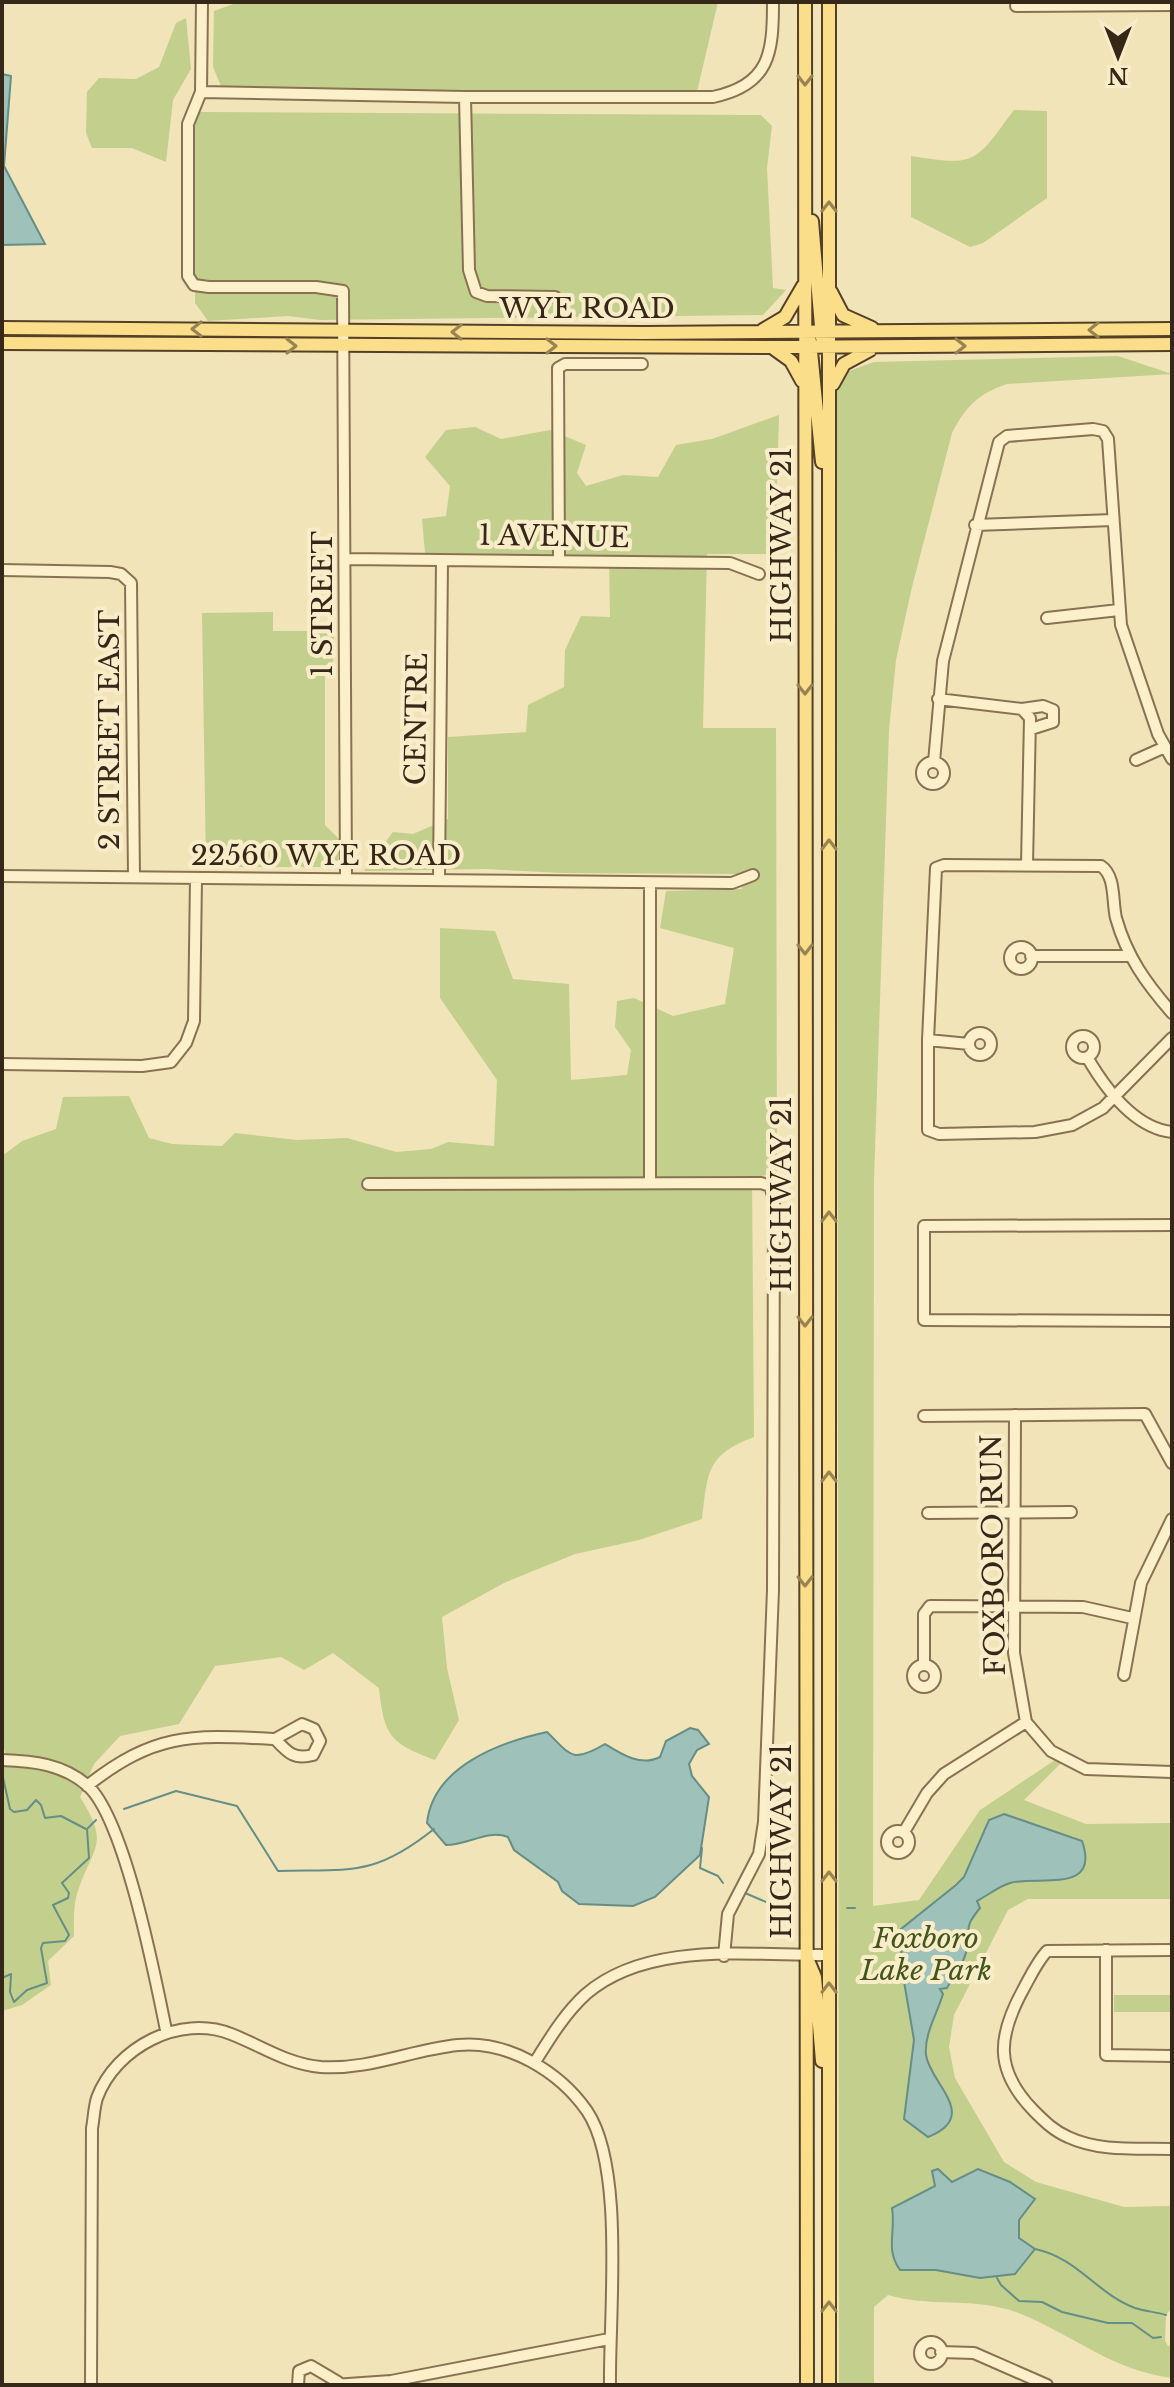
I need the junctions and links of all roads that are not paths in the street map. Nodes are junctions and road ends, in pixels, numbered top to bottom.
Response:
1 (202, 2) edge
2 (773, 2) edge
3 (805, 2) edge
4 (829, 2) edge
5 (1172, 5) edge
6 (1016, 6) dead end
7 (201, 92) junction
8 (465, 97) junction
9 (805, 169) junction
10 (805, 284) junction
11 (829, 285) junction
12 (555, 297) dead end
13 (2, 328) edge
14 (1172, 329) edge
15 (344, 330) junction
16 (759, 332) junction
17 (804, 332) junction
18 (824, 332) junction
19 (886, 332) junction
20 (2, 343) edge
21 (1172, 344) edge
22 (345, 346) junction
23 (882, 346) junction
24 (771, 347) junction
25 (808, 347) junction
26 (829, 347) junction
27 (642, 364) dead end
28 (805, 387) junction
29 (829, 395) junction
30 (829, 510) junction
31 (1113, 520) junction
32 (975, 525) junction
33 (347, 559) junction
34 (559, 559) junction
35 (442, 560) junction
36 (2, 570) edge
37 (759, 574) dead end
38 (1119, 610) junction
39 (1047, 618) dead end
40 (938, 699) junction
41 (1022, 709) junction
42 (1031, 729) junction
43 (1165, 747) junction
44 (1172, 759) edge
45 (1136, 760) dead end
46 (934, 762) dead end
47 (1027, 865) junction
48 (753, 875) dead end
49 (2, 876) edge
50 (134, 877) junction
51 (196, 879) junction
52 (346, 879) junction
53 (439, 879) junction
54 (650, 883) junction
55 (1031, 956) dead end
56 (1128, 956) junction
57 (1172, 1013) edge
58 (1172, 1038) edge
59 (928, 1040) junction
60 (969, 1044) dead end
61 (1087, 1057) dead end
62 (2, 1064) edge
63 (1115, 1094) junction
64 (1172, 1132) edge
65 (650, 1183) junction
66 (368, 1184) dead end
67 (1172, 1225) edge
68 (1172, 1321) edge
69 (1015, 1415) junction
70 (924, 1416) dead end
71 (1172, 1463) edge
72 (1071, 1512) dead end
73 (928, 1513) dead end
74 (1016, 1513) junction
75 (1172, 1519) edge
76 (1015, 1607) junction
77 (1132, 1618) junction
78 (924, 1665) dead end
79 (1124, 1675) dead end
80 (1026, 1722) junction
81 (275, 1739) dead end
82 (2, 1760) edge
83 (1172, 1772) edge
84 (87, 1786) junction
85 (904, 1832) dead end
86 (1106, 1950) junction
87 (1172, 1950) edge
88 (805, 1955) junction
89 (829, 1955) junction
90 (724, 1956) junction
91 (166, 2030) junction
92 (1172, 2056) edge
93 (535, 2062) junction
94 (829, 2104) junction
95 (1172, 2149) edge
96 (609, 2339) junction
97 (941, 2352) dead end
98 (336, 2384) edge
99 (91, 2385) edge
100 (298, 2385) edge
101 (610, 2385) edge
102 (807, 2385) edge
103 (829, 2385) edge
104 (1047, 2385) edge

1 - 7 street
2 - 8 street
3 -> 9 main road, HIGHWAY 21
11 -> 4 main road, HIGHWAY 21
5 - 6 street
7 - 8 street
7 - 15 street, 1 STREET
8 - 12 street
9 - 10 main road, HIGHWAY 21
9 - 18 main road
10 - 16 main road
10 - 17 main road, HIGHWAY 21
11 - 18 main road, HIGHWAY 21
11 - 19 main road
15 -> 13 main road, WYE ROAD
14 -> 19 main road, WYE ROAD
16 -> 15 main road, WYE ROAD
15 - 22 street, 1 STREET
16 - 17 main road, WYE ROAD
17 - 18 main road, WYE ROAD
17 - 25 main road, HIGHWAY 21
18 - 19 main road, WYE ROAD
18 - 26 main road, HIGHWAY 21
20 -> 22 main road, WYE ROAD
23 -> 21 main road
22 -> 24 main road, WYE ROAD
22 - 33 street, 1 STREET
23 - 26 main road
23 - 29 main road
24 - 25 main road, WYE ROAD
24 - 28 main road
25 - 26 main road, WYE ROAD
25 - 28 main road, HIGHWAY 21
25 - 30 main road
26 - 29 main road, HIGHWAY 21
27 - 34 street
28 -> 88 main road, HIGHWAY 21
29 - 30 main road, HIGHWAY 21
89 -> 30 main road, HIGHWAY 21
31 - 32 street
31 - 32 street
31 - 38 street
32 - 40 street
33 - 35 street, 1 AVENUE
33 - 52 street, 1 STREET
34 - 35 street, 1 AVENUE
34 - 37 street, 1 AVENUE
35 - 53 street, CENTRE
36 - 50 street, 2 STREET EAST
38 - 39 street
38 - 43 street
40 - 41 street
40 - 46 street
41 - 42 street
41 - 42 street
42 - 47 street
43 - 44 street
43 - 45 street
47 - 56 street
47 - 59 street
48 - 54 street, 22560 WYE ROAD
49 - 50 street, 22560 WYE ROAD
50 - 51 street, 22560 WYE ROAD
51 - 52 street, 22560 WYE ROAD
51 - 62 street
52 - 53 street, 22560 WYE ROAD
53 - 54 street, 22560 WYE ROAD
54 - 65 street
55 - 56 street
56 - 57 street
58 - 63 street
59 - 60 street
59 - 63 street
61 - 63 street
63 - 64 street
65 - 66 street
65 - 90 street
67 - 68 street
69 - 70 street
69 - 71 street
69 - 74 street, FOXBORO RUN
72 - 74 street
73 - 74 street
74 - 76 street, FOXBORO RUN
75 - 77 street
76 - 77 street
76 - 78 street
76 - 80 street, FOXBORO RUN
77 - 79 street
80 - 83 street
80 - 85 street
81 - 84 street
82 - 84 street
84 - 91 street
86 - 87 street
86 - 92 street
86 - 95 street
88 - 89 street
88 - 90 street
88 - 94 main road
88 - 102 main road, HIGHWAY 21
94 -> 89 main road, HIGHWAY 21
90 - 93 street
91 - 93 street
91 - 99 street
93 - 96 street
103 -> 94 main road, HIGHWAY 21
96 - 98 street
96 - 101 street
97 - 104 street
98 - 100 street

